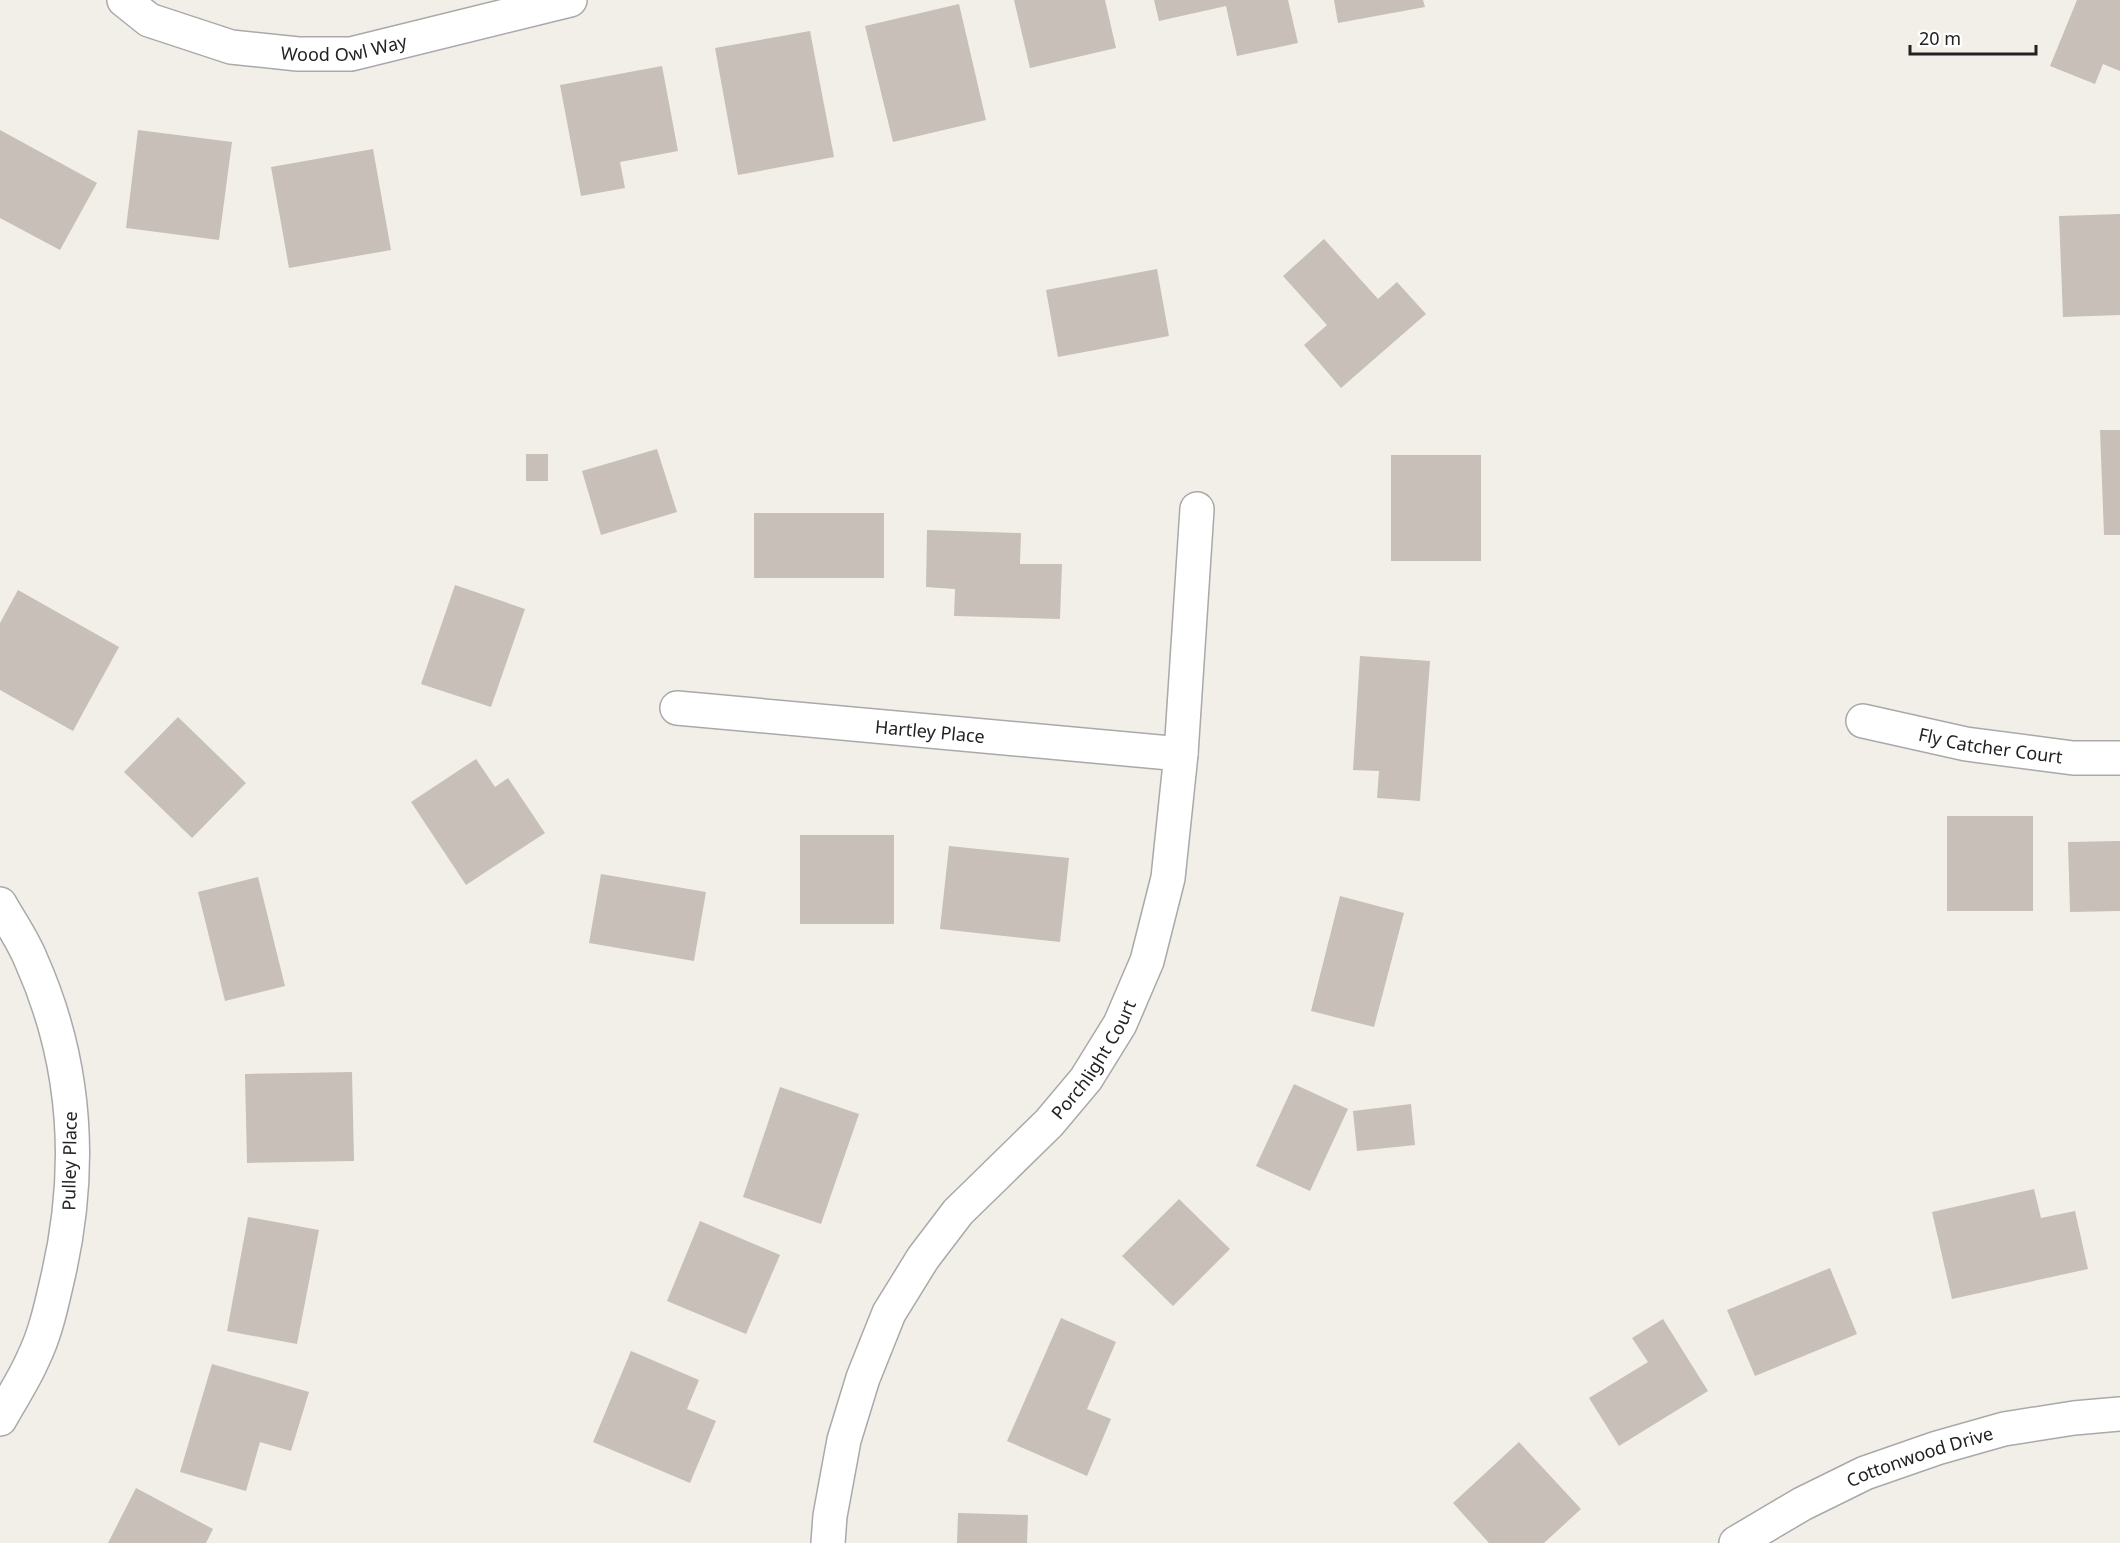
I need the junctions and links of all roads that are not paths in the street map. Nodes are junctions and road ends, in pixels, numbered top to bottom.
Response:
1 (124, 0) edge
2 (570, 0) edge
3 (1197, 509) dead end
4 (677, 708) dead end
5 (1863, 722) dead end
6 (1181, 754) junction
7 (2120, 758) edge
8 (0, 904) edge
9 (2120, 1414) edge
10 (0, 1419) edge
11 (828, 1543) edge
12 (1736, 1543) edge

1 - 2 street, Wood Owl Way
3 - 6 street, Porchlight Court
4 - 6 street, Hartley Place
5 - 7 street, Fly Catcher Court
6 - 11 street, Porchlight Court
8 - 10 street, Pulley Place
9 - 12 street, Cottonwood Drive

